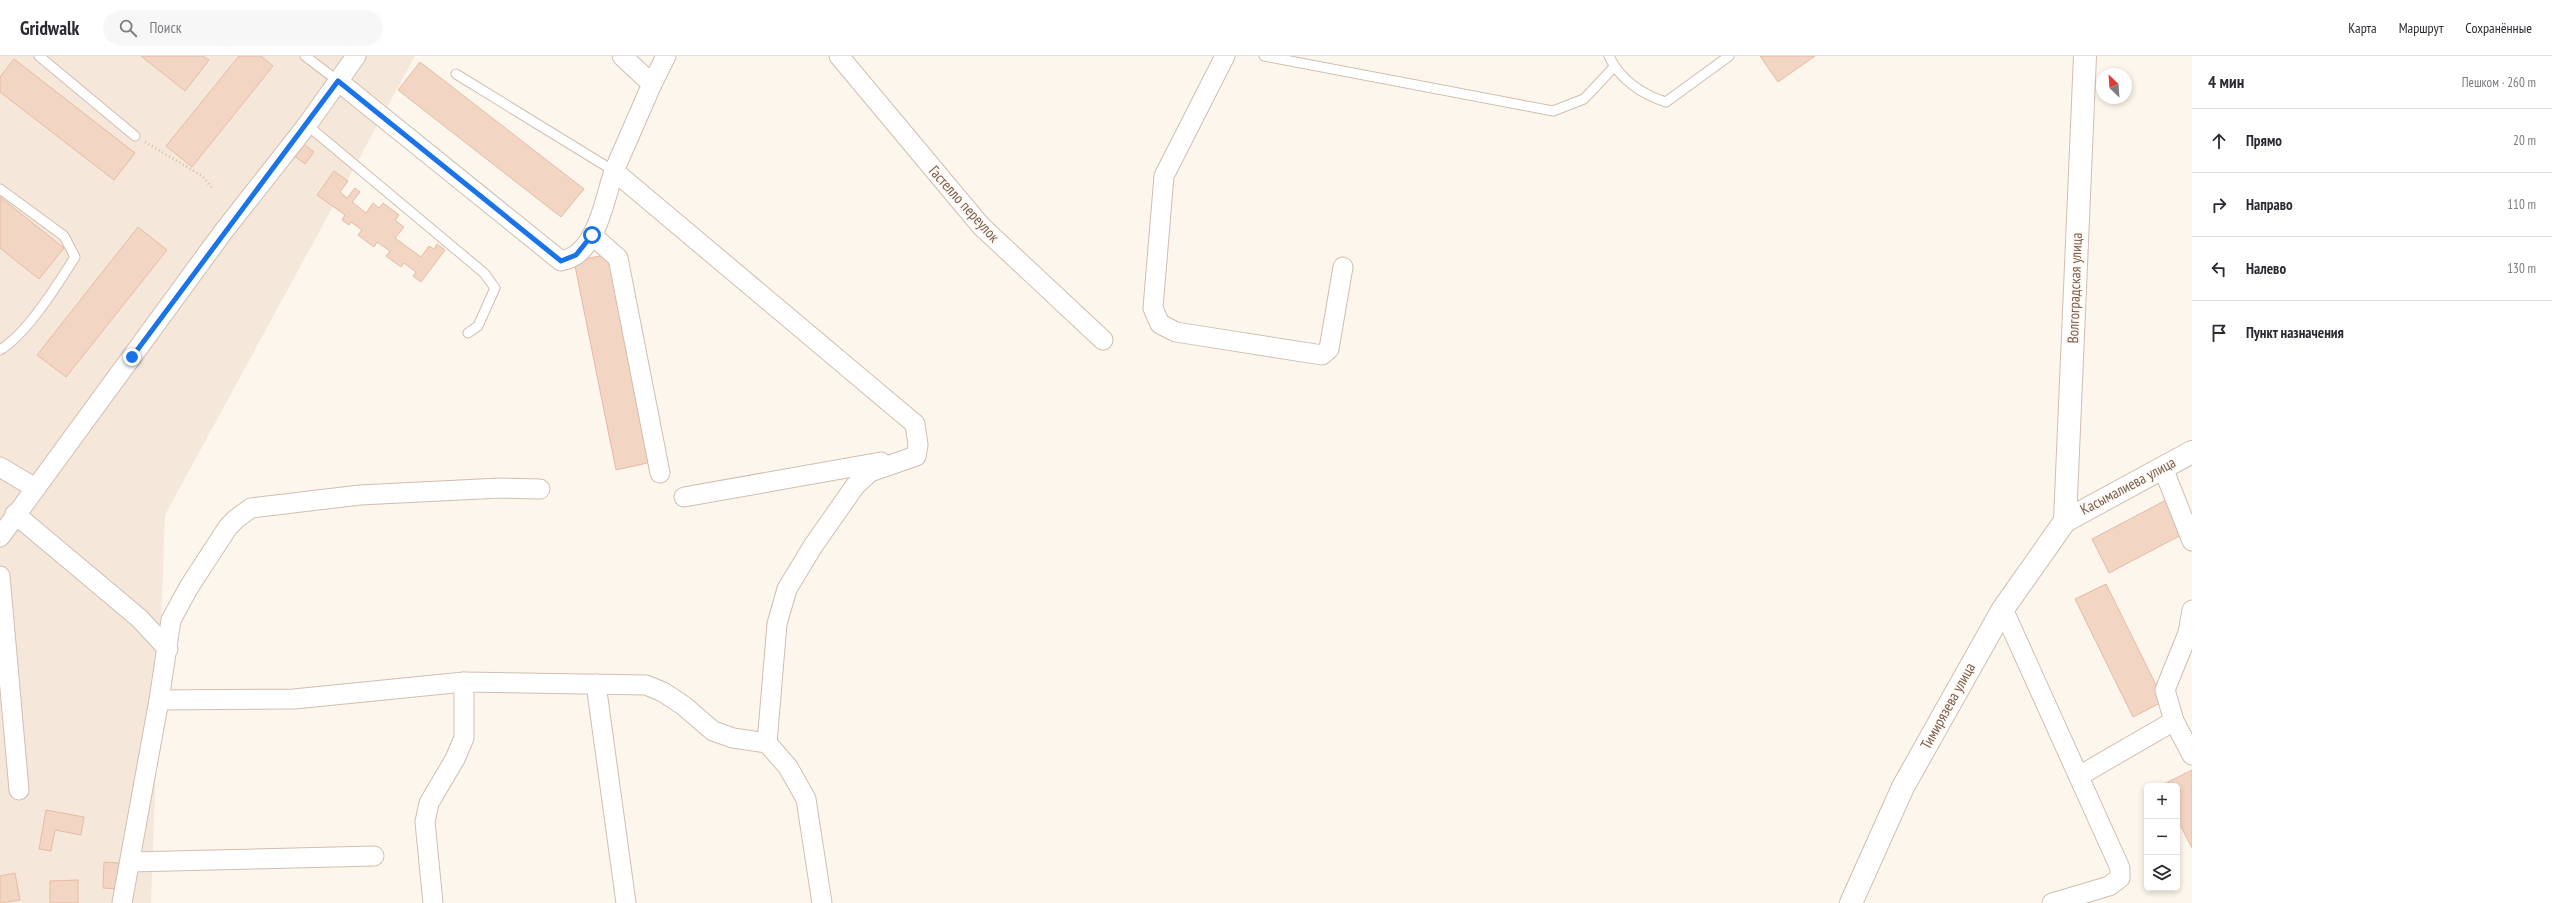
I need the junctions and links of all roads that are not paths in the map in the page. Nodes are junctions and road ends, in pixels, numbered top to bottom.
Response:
1 (39, 56) edge
2 (305, 56) edge
3 (356, 56) edge
4 (622, 56) edge
5 (666, 56) edge
6 (839, 56) edge
7 (1225, 56) edge
8 (1264, 56) edge
9 (1609, 56) edge
10 (1729, 56) edge
11 (2085, 56) edge
12 (1614, 67) junction
13 (456, 74) dead end
14 (338, 81) junction
15 (652, 84) junction
16 (307, 125) junction
17 (135, 136) road end
18 (614, 171) junction
19 (0, 189) edge
20 (592, 235) junction
21 (1342, 267) dead end
22 (468, 333) dead end
23 (1103, 340) dead end
24 (0, 350) edge
25 (2192, 452) edge
26 (916, 456) junction
27 (0, 467) edge
28 (2163, 468) junction
29 (660, 473) dead end
30 (35, 488) junction
31 (540, 489) dead end
32 (684, 497) dead end
33 (15, 514) junction
34 (2065, 521) junction
35 (0, 537) edge
36 (2192, 540) edge
37 (0, 576) edge
38 (2003, 609) junction
39 (2192, 610) edge
40 (168, 650) junction
41 (464, 682) junction
42 (596, 684) junction
43 (159, 700) junction
44 (2174, 721) junction
45 (767, 743) junction
46 (2192, 755) edge
47 (2079, 776) junction
48 (19, 790) dead end
49 (374, 856) dead end
50 (130, 862) junction
51 (122, 903) edge
52 (433, 903) edge
53 (626, 903) edge
54 (822, 903) edge
55 (1851, 903) edge
56 (2052, 903) edge

1 - 17 lane
2 - 14 lane
3 - 14 street
4 - 15 street
5 - 15 street
6 - 23 street, Гастелло переулок
7 - 21 street
8 - 12 lane
9 - 12 lane
10 - 12 lane
11 - 34 street, Волгоградская улица
13 - 18 lane
14 - 16 street
14 - 20 street
15 - 18 street
16 - 22 lane
16 - 30 street
18 - 20 street
18 - 26 street
19 - 24 lane
20 - 29 street
25 - 28 street, Касымалиева улица
26 - 32 street
26 - 45 street
27 - 30 street
28 - 34 street, Касымалиева улица
28 - 36 street
30 - 33 street
31 - 40 street
33 - 35 street
33 - 40 street
34 - 38 street, Тимирязева улица
37 - 48 street
38 - 47 street
38 - 55 street, Тимирязева улица
39 - 44 street
40 - 43 street
41 - 42 street
41 - 43 street
41 - 52 street
42 - 45 street
42 - 53 street
43 - 50 street
44 - 46 street
44 - 47 street
45 - 54 street
47 - 56 street
49 - 50 street
50 - 51 street

